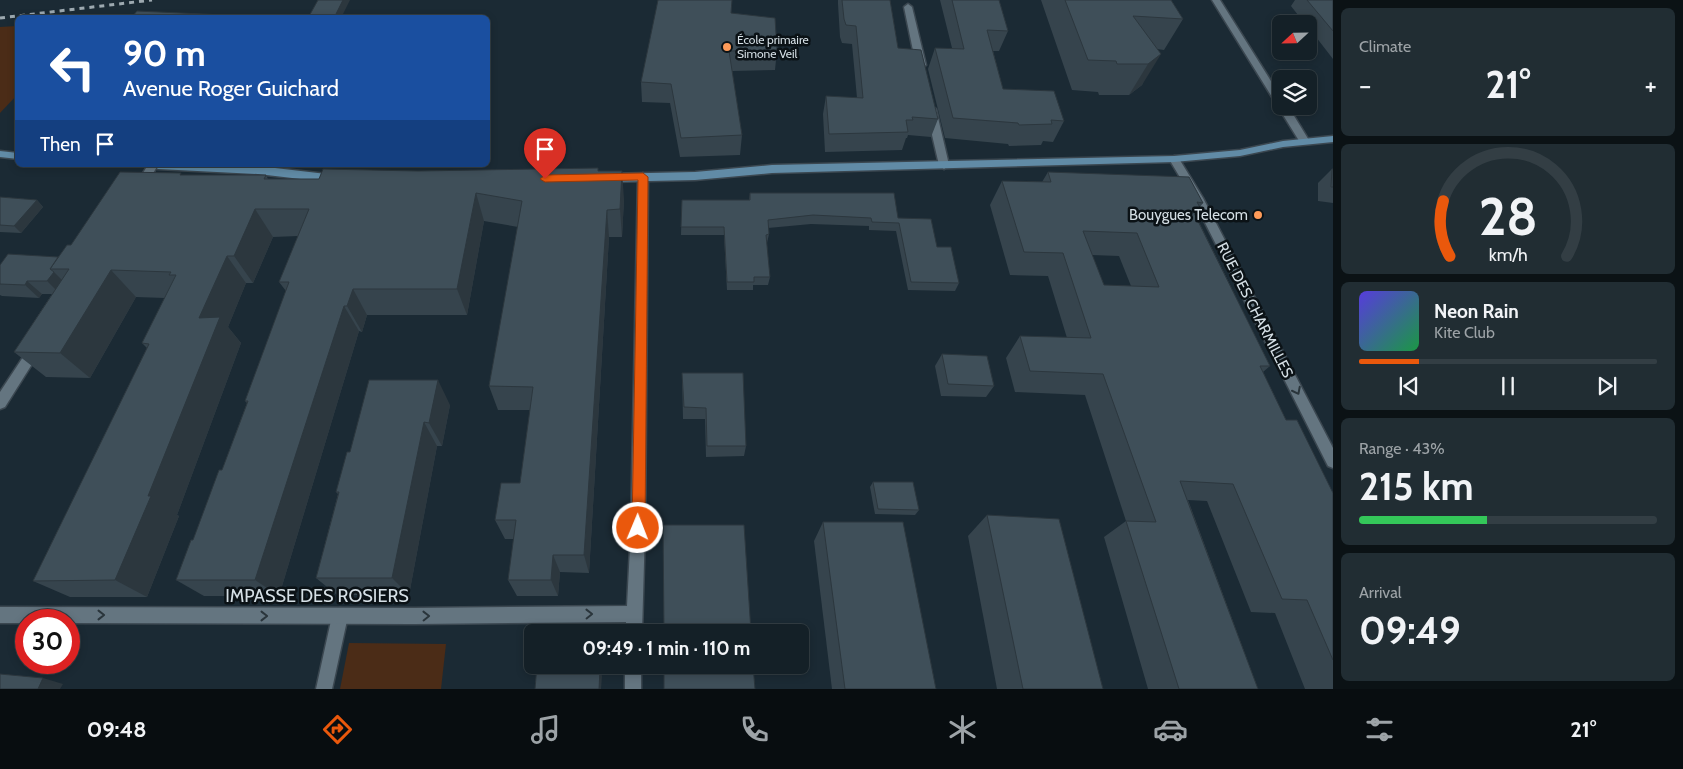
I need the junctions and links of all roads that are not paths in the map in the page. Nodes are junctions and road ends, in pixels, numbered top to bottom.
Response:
1 (1216, 0) edge
2 (908, 7) dead end
3 (923, 72) edge
4 (1272, 89) edge
5 (929, 99) edge
6 (1288, 115) edge
7 (1333, 139) edge
8 (1305, 142) junction
9 (0, 154) edge
10 (15, 156) edge
11 (1174, 159) junction
12 (944, 165) junction
13 (151, 167) edge
14 (198, 167) edge
15 (643, 177) junction
16 (594, 178) edge
17 (345, 179) edge
18 (131, 200) edge
19 (42, 338) edge
20 (0, 403) edge
21 (1333, 462) edge
22 (635, 614) junction
23 (0, 615) edge
24 (340, 616) junction
25 (634, 624) edge
26 (633, 674) edge
27 (324, 689) edge
28 (633, 689) edge

1 - 4 street
2 - 3 street
5 - 12 street
6 - 8 street
7 - 8 main road
8 - 11 main road
9 - 10 main road
11 - 12 main road
11 -> 21 street, RUE DES CHARMILLES
12 - 15 main road
13 - 18 street
14 - 17 main road
15 - 16 main road
15 - 22 street
19 - 20 street
24 -> 22 street, IMPASSE DES ROSIERS
22 - 25 street
23 -> 24 street, IMPASSE DES ROSIERS
24 - 27 street
26 - 28 street

